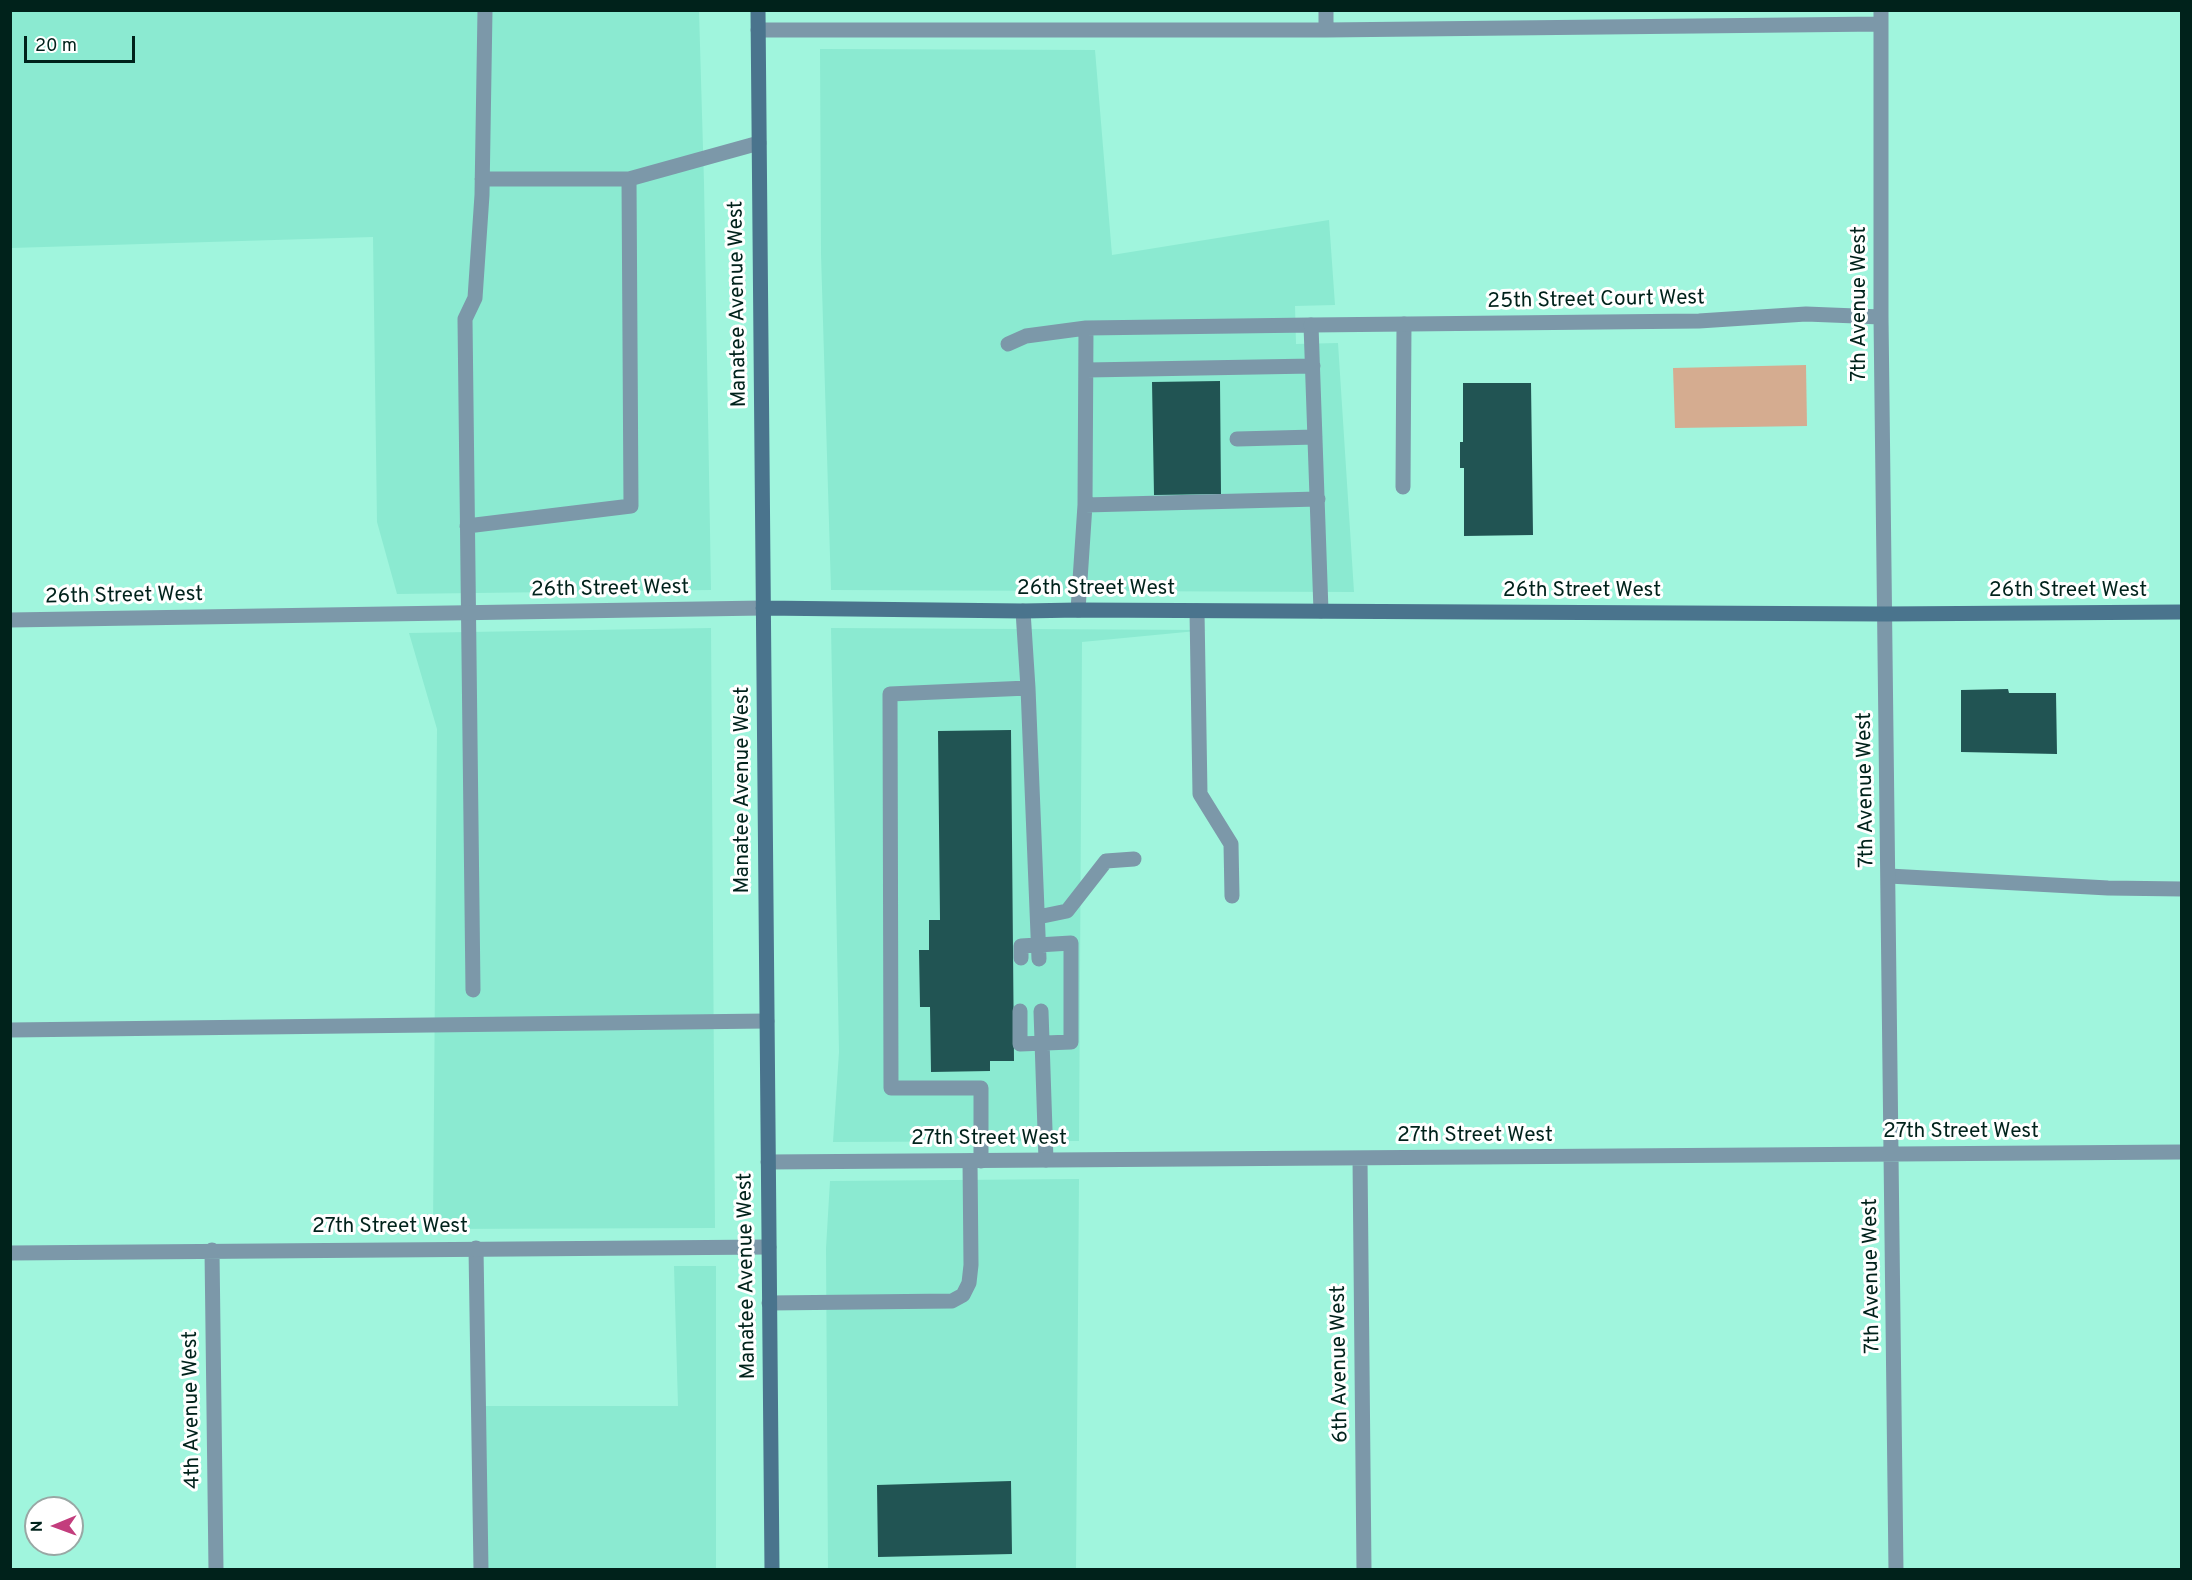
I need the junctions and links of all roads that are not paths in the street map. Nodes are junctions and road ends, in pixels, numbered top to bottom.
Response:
1 (485, 10) edge
2 (758, 10) edge
3 (1326, 10) edge
4 (1881, 17) edge
5 (758, 30) junction
6 (1326, 30) junction
7 (759, 142) junction
8 (482, 179) junction
9 (629, 179) junction
10 (1881, 317) junction
11 (1404, 324) junction
12 (1311, 325) junction
13 (1086, 328) junction
14 (1008, 344) dead end
15 (1313, 366) junction
16 (1087, 370) junction
17 (1315, 437) junction
18 (1237, 440) dead end
19 (1403, 487) dead end
20 (1317, 499) junction
21 (1085, 505) junction
22 (467, 526) junction
23 (763, 608) junction
24 (1078, 610) junction
25 (1197, 610) junction
26 (1023, 611) junction
27 (1321, 611) junction
28 (2181, 612) edge
29 (468, 613) junction
30 (1886, 614) junction
31 (10, 620) edge
32 (1028, 688) junction
33 (1134, 859) dead end
34 (1889, 876) junction
35 (2181, 888) edge
36 (1232, 896) dead end
37 (1038, 917) junction
38 (1039, 952) junction
39 (1021, 958) dead end
40 (473, 990) dead end
41 (1020, 1011) dead end
42 (1041, 1011) dead end
43 (767, 1021) junction
44 (10, 1030) edge
45 (1041, 1043) junction
46 (2181, 1152) edge
47 (1892, 1155) junction
48 (1360, 1158) junction
49 (1046, 1160) junction
50 (975, 1161) junction
51 (768, 1162) junction
52 (769, 1246) junction
53 (476, 1248) junction
54 (212, 1250) junction
55 (10, 1252) edge
56 (769, 1303) junction
57 (216, 1569) edge
58 (481, 1569) edge
59 (772, 1569) edge
60 (1364, 1569) edge
61 (1896, 1569) edge

1 - 8 street
2 - 5 main road, Manatee Avenue West
3 - 6 street
4 - 6 street
4 - 10 street, 7th Avenue West
5 - 6 street
5 - 7 main road, Manatee Avenue West
7 - 9 street
7 - 23 main road, Manatee Avenue West
8 - 9 street
8 - 22 street
9 - 22 street
10 - 11 street, 25th Street Court West
10 - 30 street, 7th Avenue West
11 - 12 street, 25th Street Court West
11 - 19 street
12 - 13 street, 25th Street Court West
12 - 15 street
13 - 14 street, 25th Street Court West
13 - 16 street
15 - 16 street
15 - 17 street
16 - 21 street
17 - 18 street
17 - 20 street
20 - 21 street
20 - 27 street
21 - 24 street
22 - 29 street
23 - 26 main road, 26th Street West
23 - 29 street, 26th Street West
23 - 43 main road, Manatee Avenue West
24 - 25 main road, 26th Street West
24 - 26 main road, 26th Street West
25 - 27 main road, 26th Street West
25 - 36 street
26 - 32 street
27 - 30 main road, 26th Street West
28 - 30 main road, 26th Street West
29 - 31 street, 26th Street West
29 - 40 street
30 - 34 street, 7th Avenue West
32 - 37 street
32 - 50 street
33 - 37 street
34 - 35 street
34 - 47 street, 7th Avenue West
37 - 38 street
38 - 39 street
38 - 45 street
41 - 45 street
42 - 45 street
43 - 44 street
43 - 51 main road, Manatee Avenue West
45 - 49 street
46 - 47 street, 27th Street West
47 - 48 street, 27th Street West
47 - 61 street, 7th Avenue West
48 - 49 street, 27th Street West
48 - 60 street, 6th Avenue West
49 - 50 street, 27th Street West
50 - 51 street, 27th Street West
50 - 56 street
51 - 52 main road, Manatee Avenue West
52 - 53 street, 27th Street West
52 - 56 main road, Manatee Avenue West
53 - 54 street, 27th Street West
53 - 58 street
54 - 55 street, 27th Street West
54 - 57 street, 4th Avenue West
56 - 59 main road, Manatee Avenue West

